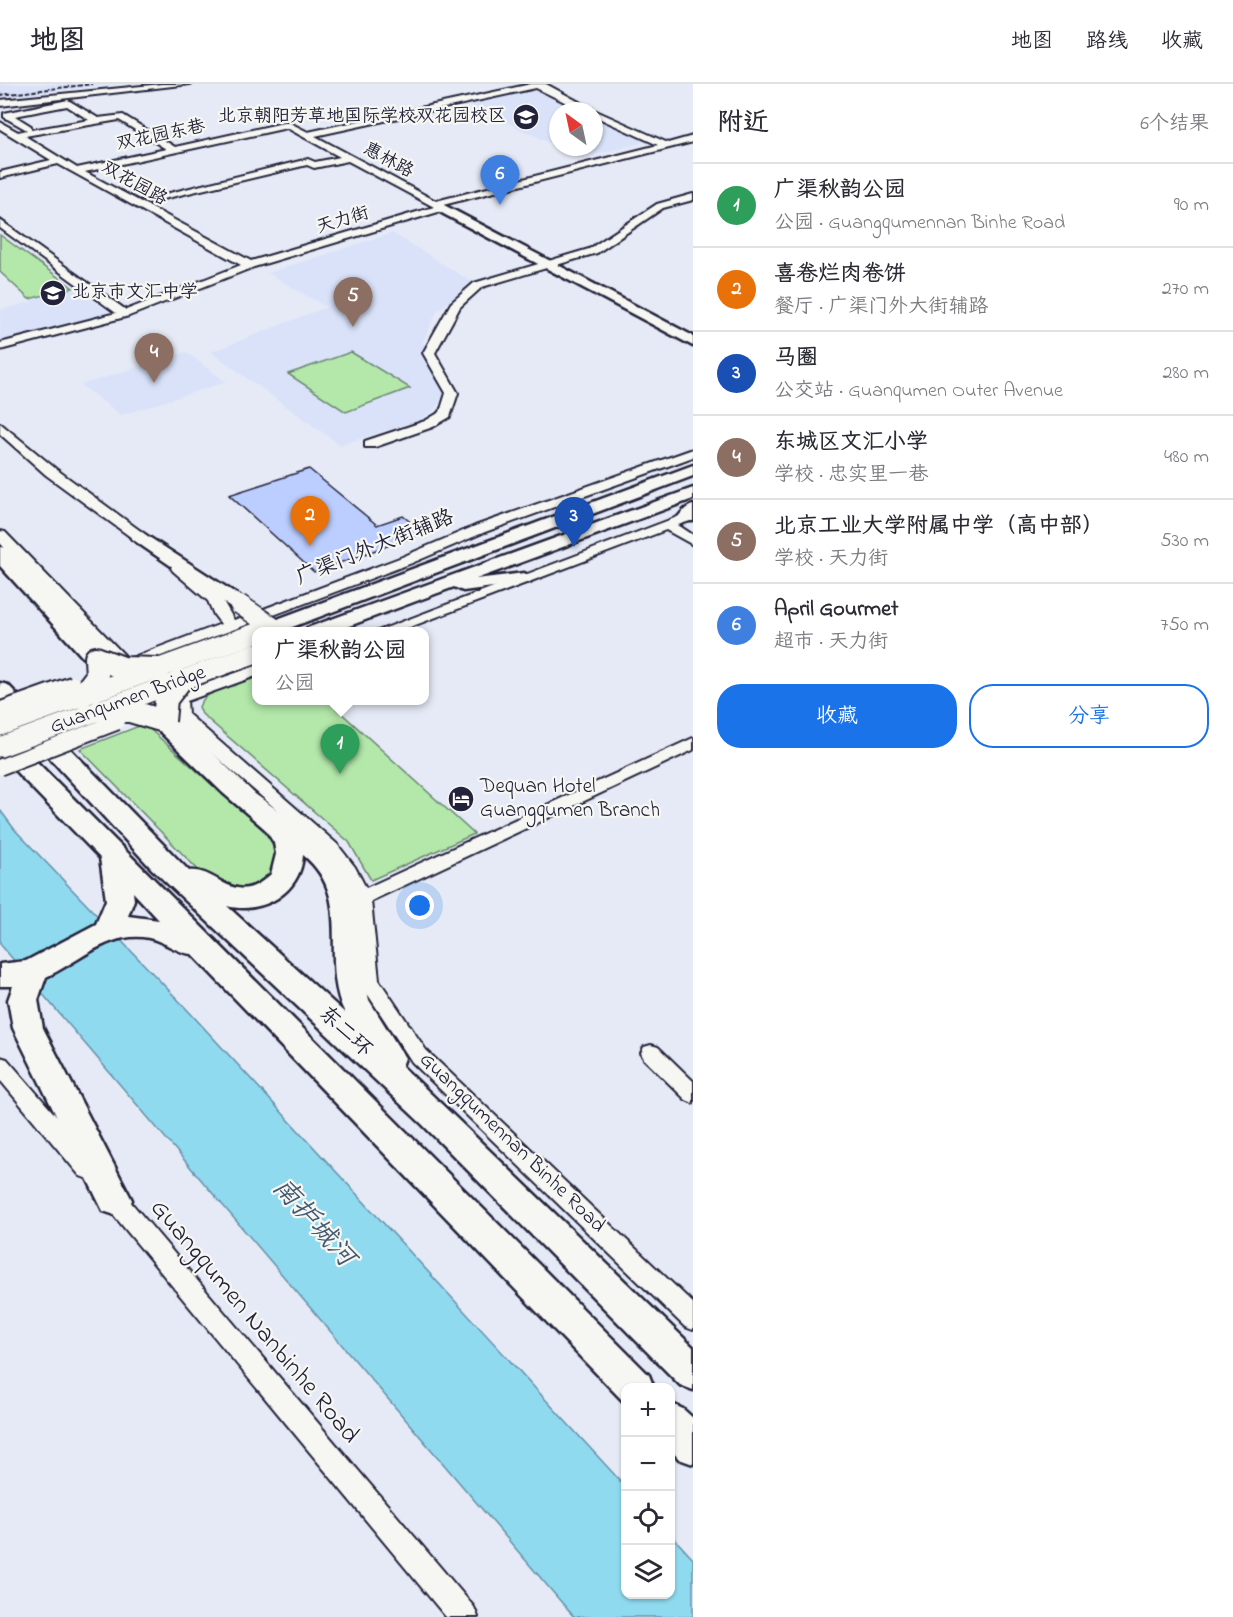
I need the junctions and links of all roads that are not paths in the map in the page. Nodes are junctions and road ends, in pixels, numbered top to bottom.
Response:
1 (186, 84) edge
2 (538, 84) edge
3 (0, 102) edge
4 (573, 102) edge
5 (603, 117) edge
6 (97, 121) junction
7 (0, 125) edge
8 (288, 125) joint
9 (32, 130) dead end
10 (16, 135) junction
11 (307, 135) junction
12 (693, 139) edge
13 (666, 145) junction
14 (174, 150) junction
15 (348, 158) junction
16 (58, 161) junction
17 (76, 171) junction
18 (0, 175) edge
19 (693, 197) edge
20 (146, 200) dead end
21 (438, 206) junction
22 (0, 223) edge
23 (546, 264) junction
24 (252, 265) junction
25 (125, 314) junction
26 (693, 342) edge
27 (0, 347) edge
28 (0, 427) edge
29 (370, 444) dead end
30 (693, 453) edge
31 (693, 470) edge
32 (693, 493) edge
33 (691, 514) edge
34 (668, 525) junction
35 (138, 534) junction
36 (0, 535) edge
37 (693, 541) edge
38 (2, 556) edge
39 (524, 578) junction
40 (418, 593) junction
41 (232, 627) junction
42 (260, 627) edge
43 (271, 627) edge
44 (327, 627) edge
45 (395, 627) edge
46 (252, 634) edge
47 (252, 655) edge
48 (112, 664) junction
49 (159, 669) junction
50 (252, 672) edge
51 (0, 690) edge
52 (179, 690) junction
53 (93, 704) junction
54 (0, 710) edge
55 (159, 715) junction
56 (0, 726) edge
57 (0, 740) edge
58 (693, 743) edge
59 (0, 747) edge
60 (0, 767) edge
61 (274, 823) junction
62 (113, 857) junction
63 (162, 862) junction
64 (361, 898) junction
65 (107, 931) junction
66 (211, 954) junction
67 (34, 970) junction
68 (0, 975) edge
69 (651, 1053) dead end
70 (0, 1065) edge
71 (693, 1094) edge
72 (434, 1115) junction
73 (115, 1200) junction
74 (693, 1319) edge
75 (693, 1372) edge
76 (631, 1383) edge
77 (675, 1427) edge
78 (693, 1445) edge
79 (464, 1617) edge

1 - 3 street
2 - 4 street
2 - 11 street
5 - 13 street
6 - 9 street
6 - 10 street
6 - 14 street
7 - 10 street, 双花园路
8 - 11 street, 惠林路
8 - 14 street, 双花园东巷
10 - 16 street, 双花园路
11 - 15 street, 惠林路
12 - 13 street, 天力街
13 - 21 street, 天力街
14 - 17 street, 双花园东巷
15 - 20 street
15 - 21 street, 惠林路
16 - 17 street, 双花园路
16 - 18 street
17 - 24 street, 双花园路
19 - 23 street
21 - 23 main road
21 - 24 street, 天力街
22 - 25 street
23 - 26 main road
23 - 29 street
24 - 25 street, 天力街
25 - 27 street, 天力街
28 - 35 street
30 - 41 street, 广渠门外大街辅路
31 - 43 main road, Guanqumen Bridge
32 - 40 main road
33 - 34 street
34 - 37 street
34 - 39 street
35 - 41 street
35 - 42 main road, bridge
36 - 48 street
38 - 48 highway
39 - 40 main road
39 - 45 street
40 - 44 main road
41 - 48 street, 广渠门外大街辅路
46 - 49 main road, Guanqumen Bridge, bridge
47 - 52 main road, Guanqumen Bridge, bridge
48 - 49 highway, bridge
48 - 52 street, Guangqumennan Binhe Road
48 - 53 highway, bridge
48 - 55 street
49 - 53 main road, Guanqumen Bridge, bridge
50 - 52 street
51 - 63 highway, 东二环
52 - 53 main road, Guanqumen Bridge, bridge
52 - 55 highway, bridge
52 - 64 street, Guangqumennan Binhe Road
53 - 54 street, bridge
53 - 55 highway, bridge
53 - 56 main road, Guanqumen Bridge, bridge
53 - 59 main road, Guanqumen Bridge, bridge
53 - 60 street, bridge
55 - 61 highway
57 - 62 highway, 东二环
58 - 64 street
61 - 63 highway
61 - 72 highway
62 - 65 highway
62 - 66 highway, 东二环
63 - 72 highway, 东二环
64 - 74 street, Guangqumennan Binhe Road
65 - 66 highway
65 - 67 highway
66 - 76 highway, 东二环
67 - 68 highway
67 - 73 highway
69 - 71 street
70 - 73 street, Guangqumen Nanbinhe Road
72 - 75 highway, 东二环
73 - 79 street, Guangqumen Nanbinhe Road
77 - 78 highway

